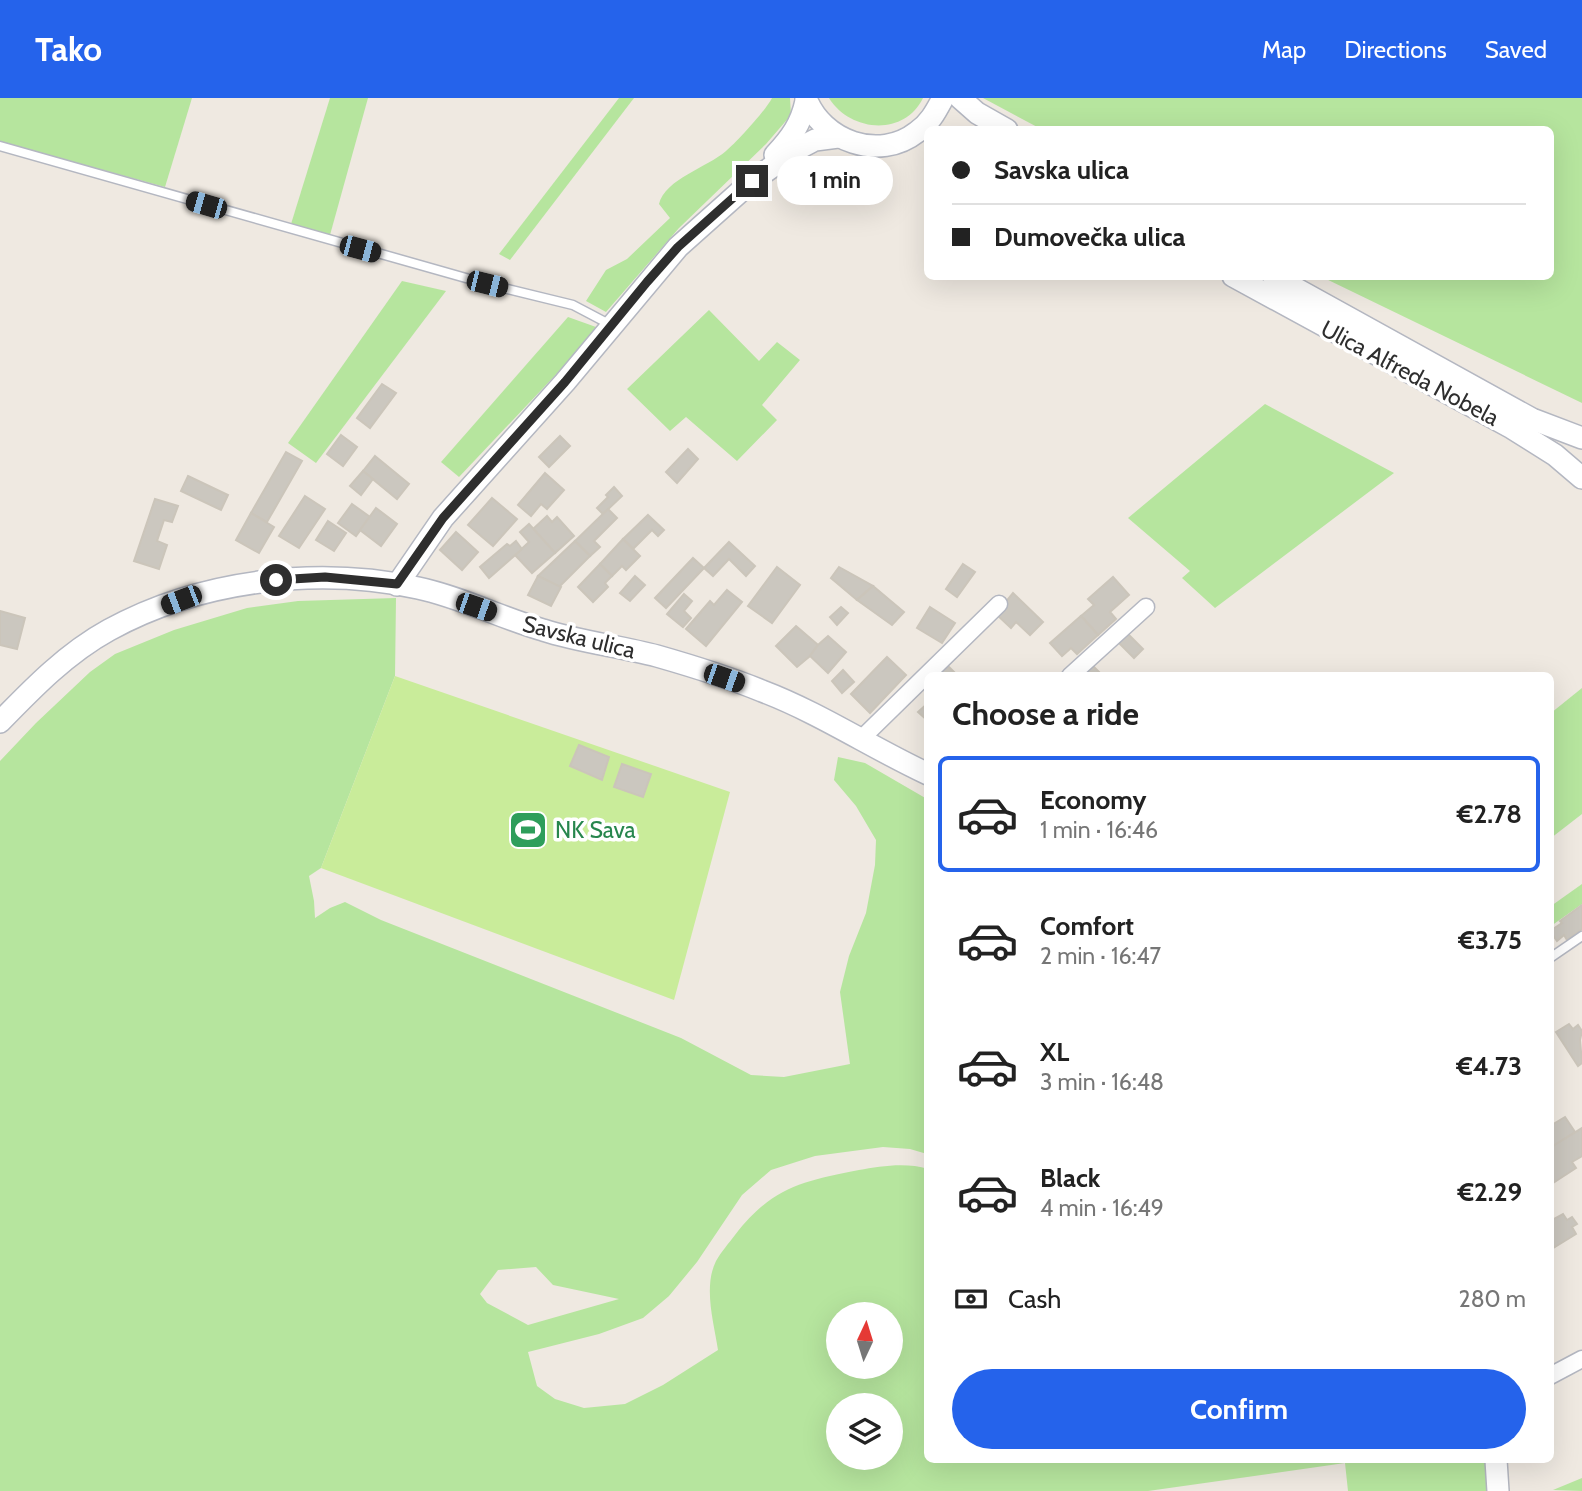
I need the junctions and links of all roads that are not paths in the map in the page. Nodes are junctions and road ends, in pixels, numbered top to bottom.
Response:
1 (943, 98) edge
2 (960, 98) edge
3 (806, 99) edge
4 (927, 126) edge
5 (1000, 126) edge
6 (922, 133) edge
7 (838, 137) junction
8 (0, 146) edge
9 (752, 181) junction
10 (1240, 280) edge
11 (1280, 280) edge
12 (612, 326) junction
13 (1582, 438) edge
14 (1582, 478) edge
15 (397, 584) junction
16 (999, 604) dead end
17 (1146, 607) dead end
18 (929, 672) edge
19 (1074, 672) edge
20 (924, 677) edge
21 (0, 722) edge
22 (861, 739) junction
23 (924, 773) edge
24 (1582, 936) edge
25 (1554, 955) edge
26 (1582, 1359) edge
27 (1554, 1374) edge
28 (1496, 1463) edge
29 (1498, 1491) edge

1 - 4 street
2 - 5 street
3 - 7 street
3 - 9 street
6 - 7 street
7 - 9 street
8 - 12 lane
9 - 12 street
10 - 14 street, Ulica Alfreda Nobela
11 - 13 street, Ulica Alfreda Nobela
12 - 15 street
15 - 21 street, Savska ulica
15 - 22 street, Savska ulica
16 - 18 street
17 - 19 street
20 - 22 street
22 - 23 street, Savska ulica
24 - 25 lane
26 - 27 street
28 - 29 street

